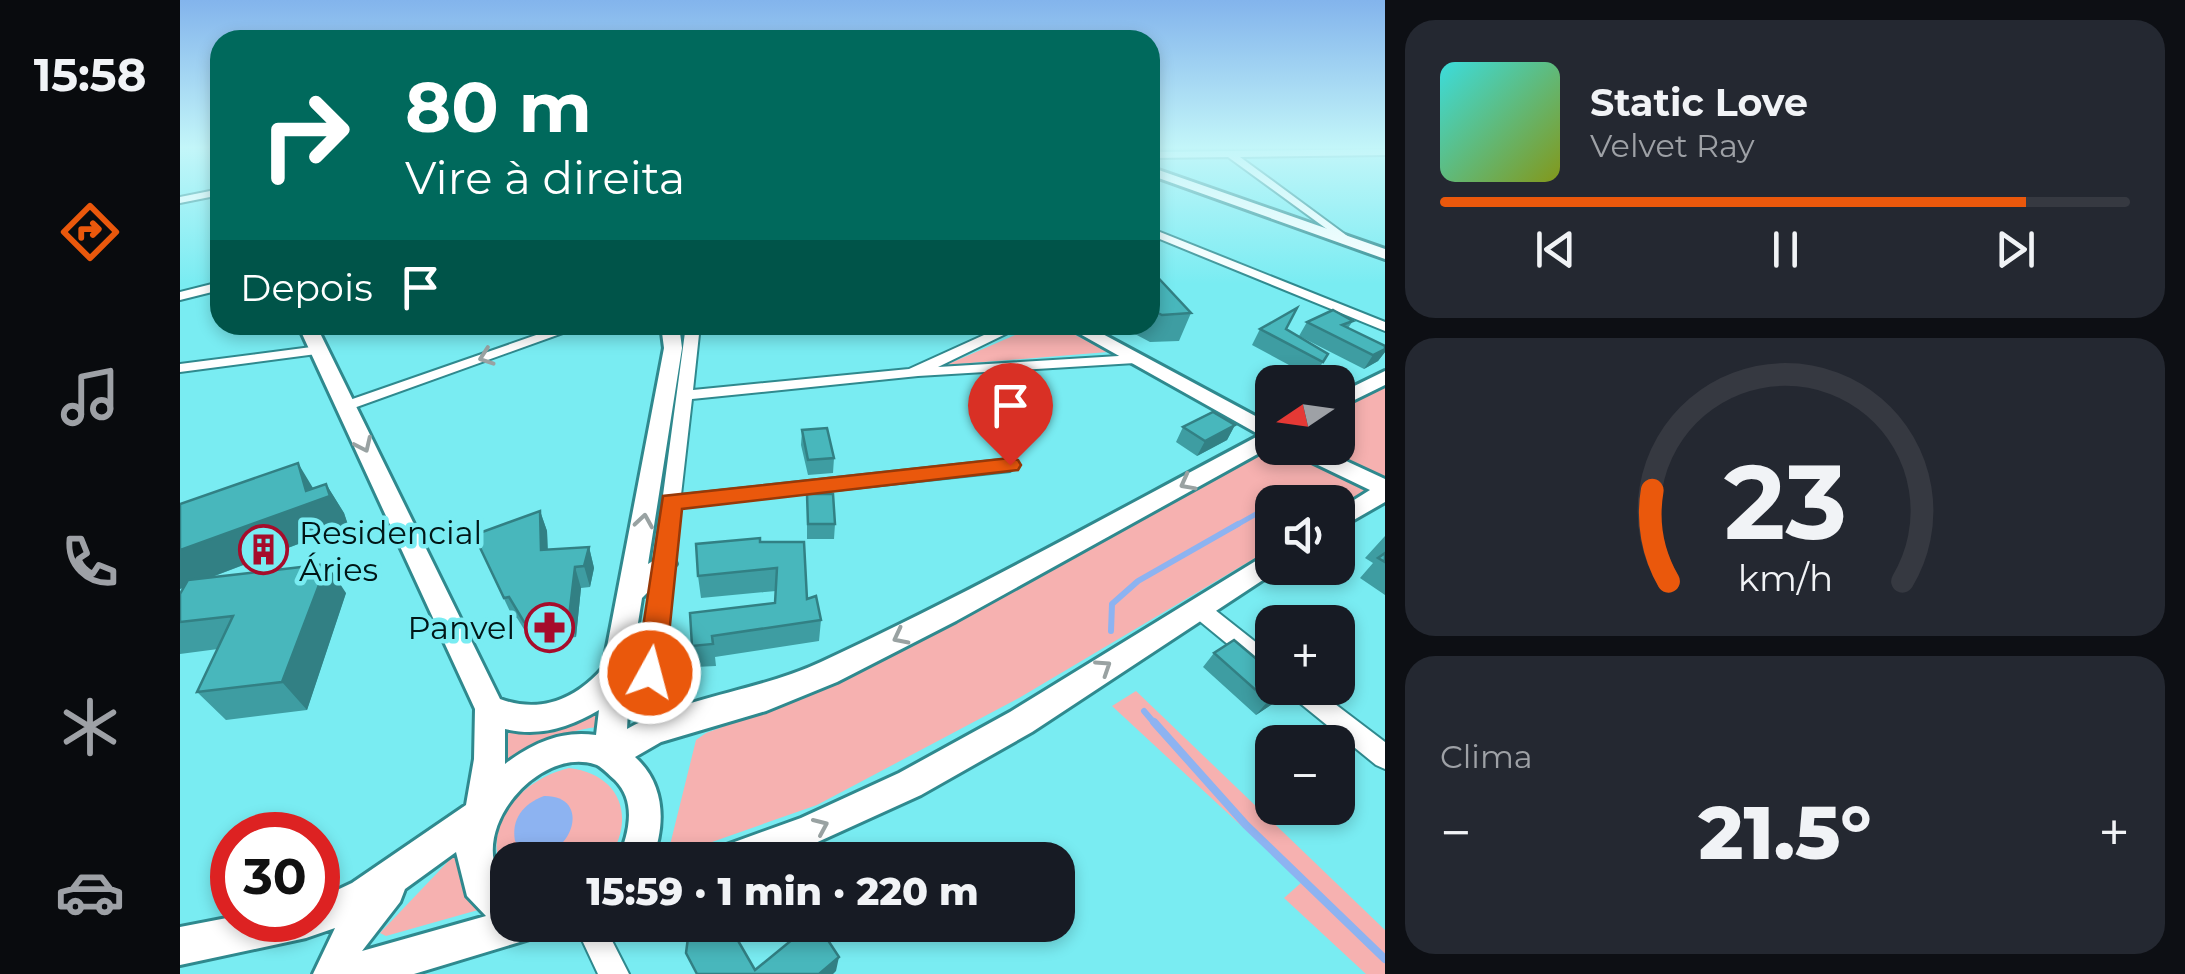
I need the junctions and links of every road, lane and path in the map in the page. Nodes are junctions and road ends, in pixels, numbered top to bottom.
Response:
1 (1216, 193) edge
2 (1283, 193) edge
3 (210, 194) edge
4 (180, 200) edge
5 (1160, 235) edge
6 (1346, 240) junction
7 (1385, 254) edge
8 (210, 288) edge
9 (180, 296) edge
10 (1385, 327) edge
11 (312, 335) edge
12 (549, 335) edge
13 (692, 335) edge
14 (996, 335) edge
15 (1091, 335) edge
16 (672, 337) edge
17 (319, 350) junction
18 (1135, 359) junction
19 (180, 368) edge
20 (912, 373) junction
21 (1385, 377) edge
22 (685, 386) junction
23 (1355, 393) edge
24 (346, 406) junction
25 (1255, 426) edge
26 (1255, 444) edge
27 (1010, 465) dead end
28 (1335, 465) edge
29 (1385, 490) edge
30 (671, 502) junction
31 (1355, 510) edge
32 (664, 564) junction
33 (1255, 572) edge
34 (633, 591) junction
35 (1198, 608) junction
36 (1255, 653) edge
37 (650, 673) dead end
38 (616, 674) junction
39 (1319, 705) edge
40 (490, 709) junction
41 (612, 718) junction
42 (654, 730) junction
43 (610, 755) junction
44 (1385, 758) edge
45 (481, 814) junction
46 (642, 842) edge
47 (781, 842) edge
48 (409, 865) junction
49 (490, 898) edge
50 (340, 907) edge
51 (490, 934) edge
52 (210, 940) edge
53 (598, 942) edge
54 (180, 946) edge
55 (332, 974) edge
56 (349, 974) edge
57 (614, 974) edge

1 - 6 main road
2 - 6 street
3 - 4 street
5 - 10 street
6 - 7 main road
8 - 9 street
11 - 17 main road
12 -> 24 street
13 - 22 street
14 - 20 street
15 - 18 main road
16 - 22 main road
34 -> 16 main road
17 - 19 street
17 - 24 main road
18 - 20 street
18 - 25 main road
20 - 22 street
21 - 23 main road
22 - 30 street
24 -> 40 main road
26 -> 42 main road
27 - 30 street
28 - 29 main road
29 - 31 main road
30 - 32 street
32 - 34 main road
32 - 37 street
33 - 35 main road
34 - 38 main road
35 - 36 street
47 -> 35 main road
38 - 40 main road
38 - 41 main road
39 - 44 street
40 - 45 main road
41 - 42 main road
41 - 43 main road
42 - 43 main road
43 - 45 main road
43 - 46 main road
45 - 48 main road
45 - 49 main road
48 - 50 main road
48 - 55 main road
51 - 56 main road
52 - 54 main road
53 - 57 street

